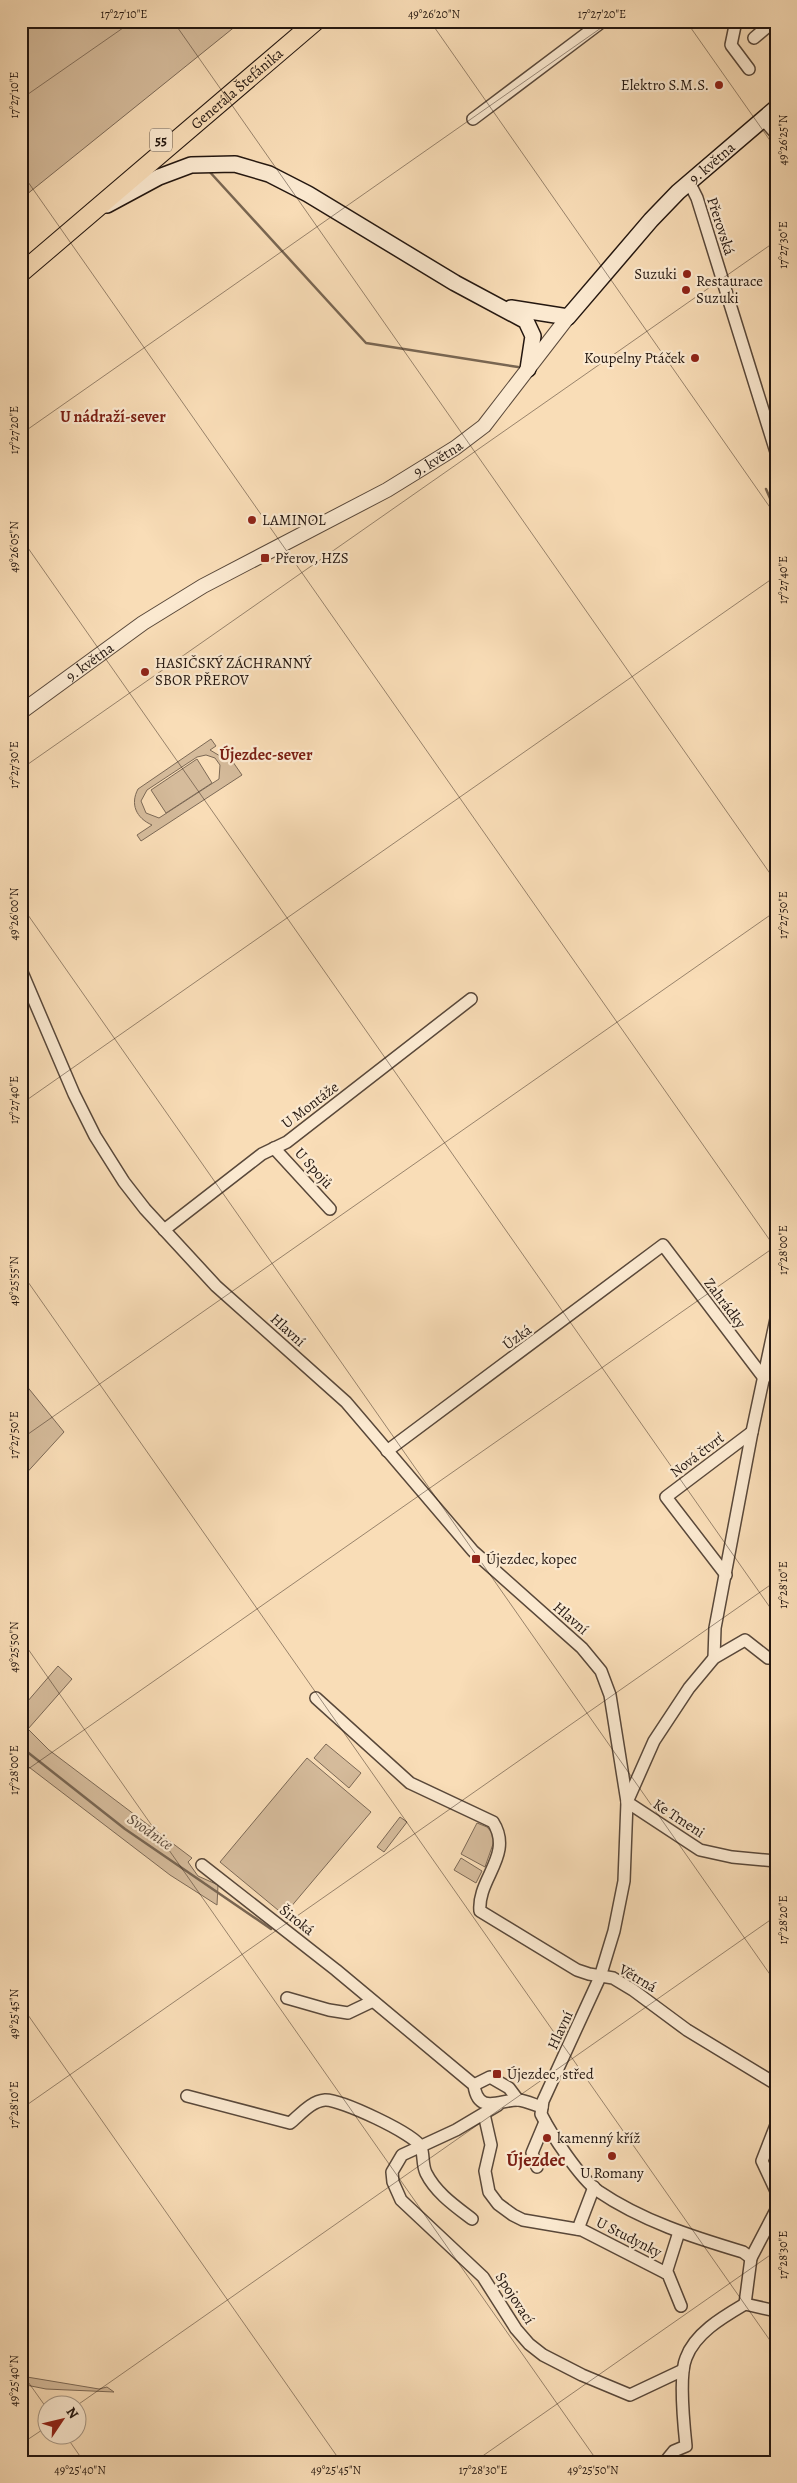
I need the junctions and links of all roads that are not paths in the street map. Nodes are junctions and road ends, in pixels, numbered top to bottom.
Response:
1 (301, 21) edge
2 (316, 21) edge
3 (603, 21) edge
4 (736, 21) edge
5 (774, 21) edge
6 (754, 38) dead end
7 (749, 69) dead end
8 (776, 108) edge
9 (473, 119) dead end
10 (763, 119) junction
11 (776, 134) edge
12 (689, 182) junction
13 (90, 214) junction
14 (21, 260) edge
15 (21, 272) edge
16 (487, 301) junction
17 (568, 317) junction
18 (528, 369) junction
19 (776, 452) edge
20 (21, 712) edge
21 (21, 970) edge
22 (471, 999) dead end
23 (274, 1148) junction
24 (330, 1209) dead end
25 (164, 1230) junction
26 (663, 1245) joint
27 (776, 1319) edge
28 (764, 1378) junction
29 (752, 1432) junction
30 (387, 1450) junction
31 (726, 1575) junction
32 (772, 1656) edge
33 (714, 1658) junction
34 (316, 1698) dead end
35 (627, 1802) junction
36 (776, 1861) edge
37 (202, 1865) dead end
38 (600, 1977) junction
39 (287, 1998) dead end
40 (372, 2002) junction
41 (776, 2084) edge
42 (474, 2085) junction
43 (187, 2096) dead end
44 (518, 2100) junction
45 (498, 2105) junction
46 (542, 2107) junction
47 (484, 2114) junction
48 (545, 2122) junction
49 (776, 2125) edge
50 (421, 2146) junction
51 (538, 2167) dead end
52 (594, 2187) junction
53 (776, 2191) edge
54 (776, 2210) edge
55 (472, 2219) dead end
56 (578, 2229) junction
57 (679, 2232) junction
58 (751, 2258) junction
59 (666, 2273) junction
60 (745, 2304) junction
61 (681, 2306) dead end
62 (776, 2311) edge
63 (683, 2370) junction
64 (665, 2462) edge

1 - 14 main road, Generála Štefánika / 55
2 - 13 main road, Generála Štefánika / 55
3 - 9 street
4 - 7 street
5 - 6 street
8 - 10 main road, 9. května
10 - 11 street
10 - 12 main road, 9. května
12 - 17 main road, 9. května
12 - 19 street, Přerovská
13 - 15 main road, Generála Štefánika / 55
13 - 16 main road
16 - 17 main road
16 - 18 main road
17 - 18 street, 9. května
18 - 20 street, 9. května
21 - 25 street, Hlavní
22 - 23 street, U Montáže
23 - 24 street, U Spojů
23 - 25 street, U Montáže
25 - 30 street, Hlavní
26 - 28 street, Zahrádky
26 - 30 street, Úzká
27 - 28 street, Nová čtvrť
28 - 29 street, Nová čtvrť
29 - 31 street, Nová čtvrť
29 - 31 street, Nová čtvrť
30 - 35 street, Hlavní
31 - 33 street, Nová čtvrť
32 - 33 street
33 - 35 street
34 - 38 street, Větrná
35 - 36 street, Ke Tmeni
35 - 38 street, Hlavní
37 - 40 street, Široká
38 - 41 street, Větrná
38 - 46 street, Hlavní
39 - 40 street
40 - 42 street, Široká
42 - 44 street
42 - 45 street, Široká
43 - 50 street
44 - 45 street
44 - 46 street
45 - 47 street, Spojovací
46 - 48 street
47 - 50 street, Spojovací
47 - 56 street, U Studynky
48 - 51 street
48 - 52 street
49 - 53 street
50 - 55 street
50 - 63 street, Spojovací
52 - 56 street, U Studynky
52 - 57 street
54 - 58 street
56 - 59 street, U Studynky
57 - 58 street
57 - 59 street, U Studynky
58 - 60 street
59 - 61 street, U Studynky
60 - 62 street
60 - 63 street
63 - 64 street

